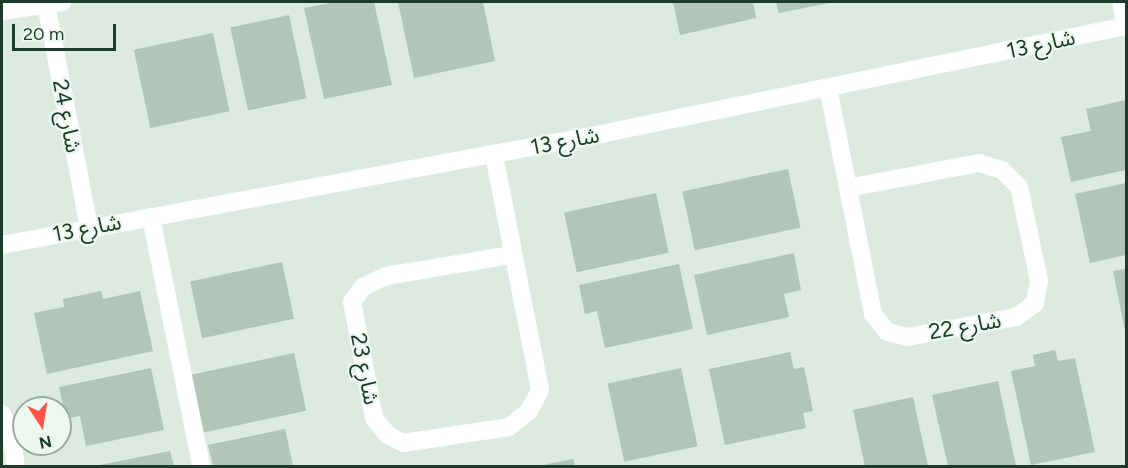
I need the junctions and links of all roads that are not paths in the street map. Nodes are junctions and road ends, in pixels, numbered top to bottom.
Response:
1 (1121, 2) edge
2 (54, 3) edge
3 (2, 11) edge
4 (1126, 26) edge
5 (828, 87) junction
6 (494, 155) junction
7 (848, 188) junction
8 (151, 217) junction
9 (89, 227) junction
10 (2, 245) edge
11 (512, 255) junction
12 (2, 414) edge
13 (16, 466) edge
14 (201, 466) edge

1 - 4 street
2 - 3 street, شارع 24
2 - 9 street, شارع 24
4 - 5 street, شارع 13
5 - 6 street, شارع 13
5 - 7 street, شارع 22
6 - 8 street, شارع 13
6 - 11 street, 23 شارع
7 - 7 street, شارع 22
8 - 9 street, شارع 13
8 - 14 street
9 - 10 street, شارع 13
11 - 11 street, 23 شارع
12 - 13 street

